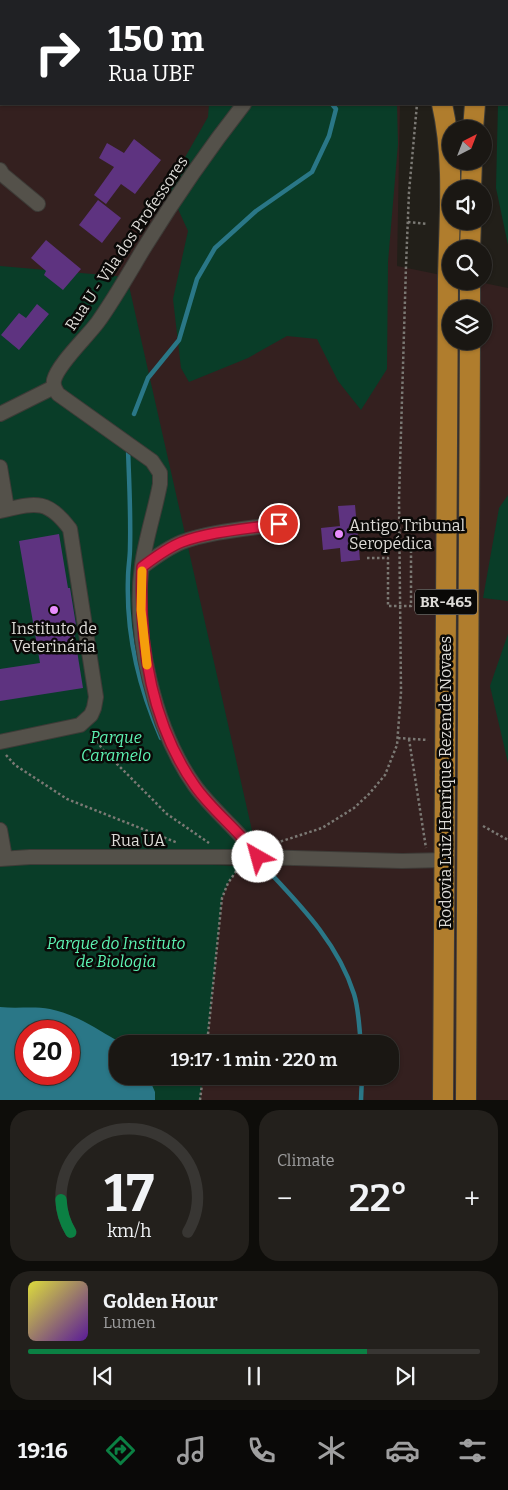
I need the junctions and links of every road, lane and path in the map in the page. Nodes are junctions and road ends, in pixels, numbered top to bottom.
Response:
1 (243, 105) edge
2 (417, 105) edge
3 (442, 105) edge
4 (475, 105) edge
5 (474, 120) edge
6 (0, 170) edge
7 (38, 204) dead end
8 (408, 222) junction
9 (428, 224) dead end
10 (470, 350) edge
11 (54, 387) junction
12 (0, 414) edge
13 (0, 467) edge
14 (4, 510) edge
15 (279, 524) dead end
16 (415, 545) dead end
17 (367, 558) dead end
18 (142, 567) junction
19 (399, 606) junction
20 (83, 723) junction
21 (398, 738) junction
22 (428, 740) dead end
23 (2, 748) edge
24 (468, 818) junction
25 (0, 830) edge
26 (508, 840) edge
27 (180, 844) dead end
28 (258, 857) junction
29 (2, 858) edge
30 (231, 858) junction
31 (445, 860) junction
32 (207, 1035) edge
33 (202, 1085) edge
34 (200, 1100) edge
35 (443, 1100) edge
36 (466, 1100) edge

1 - 11 lane, Rua U - Vila dos Professores
2 - 8 path
3 - 31 highway, Rodovia Luiz Henrique Rezende Novaes / BR-465
4 - 5 highway
6 - 7 lane
8 - 9 path
8 - 19 path
10 - 24 highway, Rodovia Luiz Henrique Rezende Novaes / BR-465
11 - 12 lane
11 - 18 lane
13 - 14 lane
14 - 20 lane
15 - 18 lane
16 - 19 path
17 - 19 path
18 - 28 lane
19 - 21 path
20 - 23 lane
20 - 30 path
21 - 22 path
21 - 28 path
23 - 27 path
24 - 26 path
24 - 36 highway, Rodovia Luiz Henrique Rezende Novaes / BR-465
25 - 29 lane
28 - 30 lane, Rua UA
28 - 31 lane, Rua UA
28 - 32 path
29 - 30 lane, Rua UA
31 - 35 highway, Rodovia Luiz Henrique Rezende Novaes / BR-465
33 - 34 path

